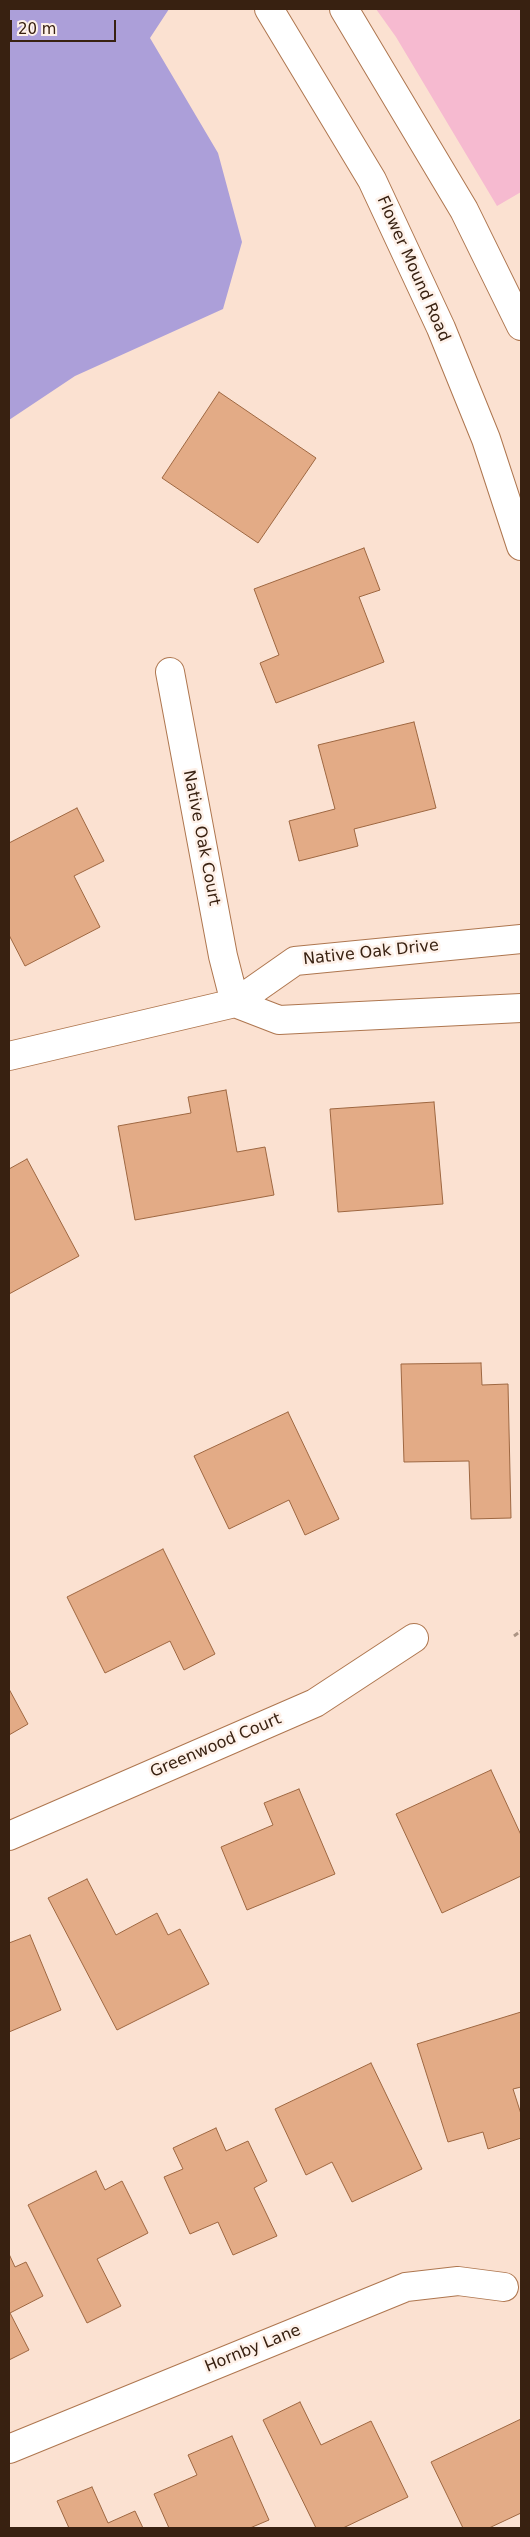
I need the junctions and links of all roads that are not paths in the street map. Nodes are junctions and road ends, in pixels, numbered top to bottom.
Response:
1 (269, 9) edge
2 (344, 9) edge
3 (521, 326) edge
4 (521, 546) edge
5 (170, 672) dead end
6 (521, 939) edge
7 (235, 1003) junction
8 (521, 1008) edge
9 (9, 1056) edge
10 (414, 1638) dead end
11 (9, 1836) edge
12 (504, 2287) dead end
13 (9, 2449) edge

1 - 4 street, Flower Mound Road
2 - 3 street
5 - 7 street, Native Oak Court
6 - 7 street, Native Oak Drive
7 - 8 street
7 - 9 street, Native Oak Drive
10 - 11 street, Greenwood Court
12 - 13 street, Hornby Lane

